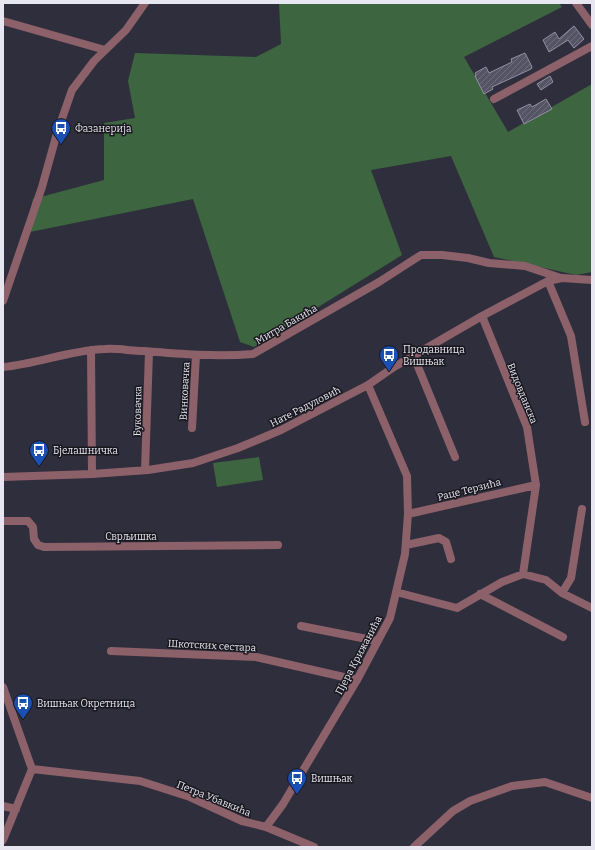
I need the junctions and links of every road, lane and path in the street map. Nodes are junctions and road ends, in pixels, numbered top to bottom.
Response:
1 (145, 3) edge
2 (576, 3) edge
3 (3, 21) edge
4 (592, 25) edge
5 (592, 46) edge
6 (105, 50) junction
7 (494, 99) dead end
8 (562, 278) junction
9 (592, 280) edge
10 (548, 281) junction
11 (3, 301) edge
12 (482, 316) junction
13 (91, 350) junction
14 (148, 352) junction
15 (196, 355) junction
16 (414, 356) junction
17 (3, 367) edge
18 (368, 385) junction
19 (585, 422) dead end
20 (192, 428) dead end
21 (455, 457) dead end
22 (145, 470) junction
23 (92, 474) junction
24 (3, 477) edge
25 (536, 485) junction
26 (582, 509) dead end
27 (408, 514) junction
28 (3, 521) edge
29 (278, 545) dead end
30 (406, 545) junction
31 (451, 559) dead end
32 (523, 574) junction
33 (396, 592) junction
34 (562, 593) junction
35 (480, 594) junction
36 (592, 606) edge
37 (301, 626) dead end
38 (563, 637) dead end
39 (377, 641) junction
40 (111, 651) dead end
41 (357, 680) junction
42 (3, 687) edge
43 (7, 705) edge
44 (32, 769) junction
45 (592, 798) edge
46 (3, 806) edge
47 (16, 809) junction
48 (266, 827) junction
49 (3, 840) edge
50 (314, 847) edge
51 (414, 847) edge

1 - 6 street
2 - 4 street
3 - 6 street
5 - 7 street
6 - 11 street
8 - 9 street, Нате Радуловић
8 - 10 street, Нате Радуловић
8 - 15 street, Митра Бакића
10 - 12 street, Нате Радуловић
10 - 19 street
12 - 16 street, Нате Радуловић
12 - 25 street, Видовданска
13 - 14 street, Митра Бакића
13 - 17 street, Митра Бакића
13 - 23 street
14 - 15 street, Митра Бакића
14 - 22 street, Буковачка
15 - 20 street, Винковачка
16 - 18 street, Нате Радуловић
16 - 21 street
18 - 22 street, Нате Радуловић
18 - 27 street, Пјера Крижанића
22 - 23 street, Нате Радуловић
23 - 24 street, Нате Радуловић
25 - 27 street, Раце Терзића
25 - 32 street, Видовданска
26 - 34 street
27 - 30 street, Пјера Крижанића
28 - 29 street, Сврљишка
30 - 31 street
30 - 33 street, Пјера Крижанића
32 - 34 street
32 - 35 street
33 - 35 street
33 - 39 street, Пјера Крижанића
34 - 36 street
35 - 38 street
37 - 39 street
39 - 41 street, Пјера Крижанића
40 - 41 street, Шкотских сестара
41 - 48 street, Пјера Крижанића
42 - 43 street
43 - 44 street
44 - 47 street
44 - 48 street, Петра Убавкића
45 - 51 street
46 - 47 street
47 - 49 street
48 - 50 street, Петра Убавкића

